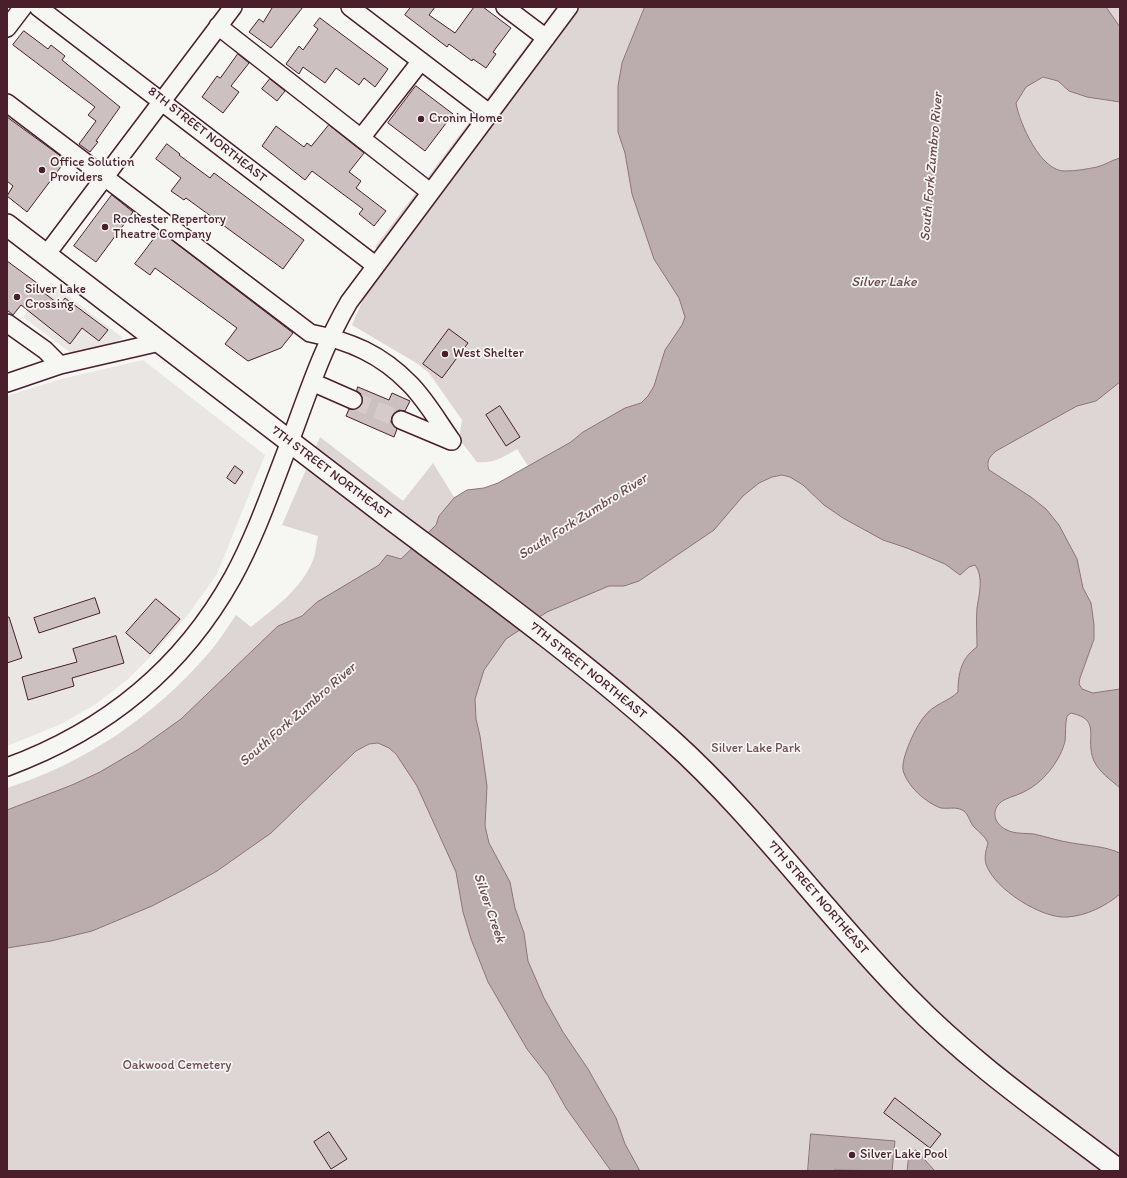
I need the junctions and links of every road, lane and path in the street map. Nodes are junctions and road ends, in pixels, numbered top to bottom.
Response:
1 (23, 7) edge
2 (38, 7) edge
3 (233, 7) edge
4 (350, 7) edge
5 (505, 7) edge
6 (569, 7) edge
7 (218, 26) junction
8 (7, 28) edge
9 (546, 38) junction
10 (421, 61) junction
11 (162, 101) junction
12 (7, 103) edge
13 (489, 113) junction
14 (361, 138) junction
15 (105, 177) junction
16 (430, 192) junction
17 (7, 225) edge
18 (46, 255) junction
19 (375, 265) junction
20 (7, 323) edge
21 (331, 337) junction
22 (160, 342) junction
23 (60, 365) junction
24 (312, 382) junction
25 (7, 384) edge
26 (353, 400) tunnel mouth
27 (401, 420) tunnel mouth
28 (290, 441) junction
29 (7, 767) edge
30 (1120, 1171) edge

1 - 8 street
2 - 11 street, 8TH STREET NORTHEAST
3 - 7 street
4 - 10 street
5 - 9 street
6 - 9 street
7 - 11 street
7 - 14 street
9 - 13 street
10 - 13 street
10 - 14 street
11 - 15 street
11 - 19 street, 8TH STREET NORTHEAST
12 - 15 street
13 - 16 street
14 - 16 street
15 - 18 street
15 - 21 street
16 - 19 street
17 - 18 main road, 7TH STREET NORTHEAST
18 - 22 main road, 7TH STREET NORTHEAST
19 - 21 street
20 - 23 street
21 - 24 street
21 - 27 street
22 - 23 street
22 - 28 main road, 7TH STREET NORTHEAST
23 - 25 street
24 - 26 street
24 - 28 street
28 - 29 street
28 - 30 main road, 7TH STREET NORTHEAST

